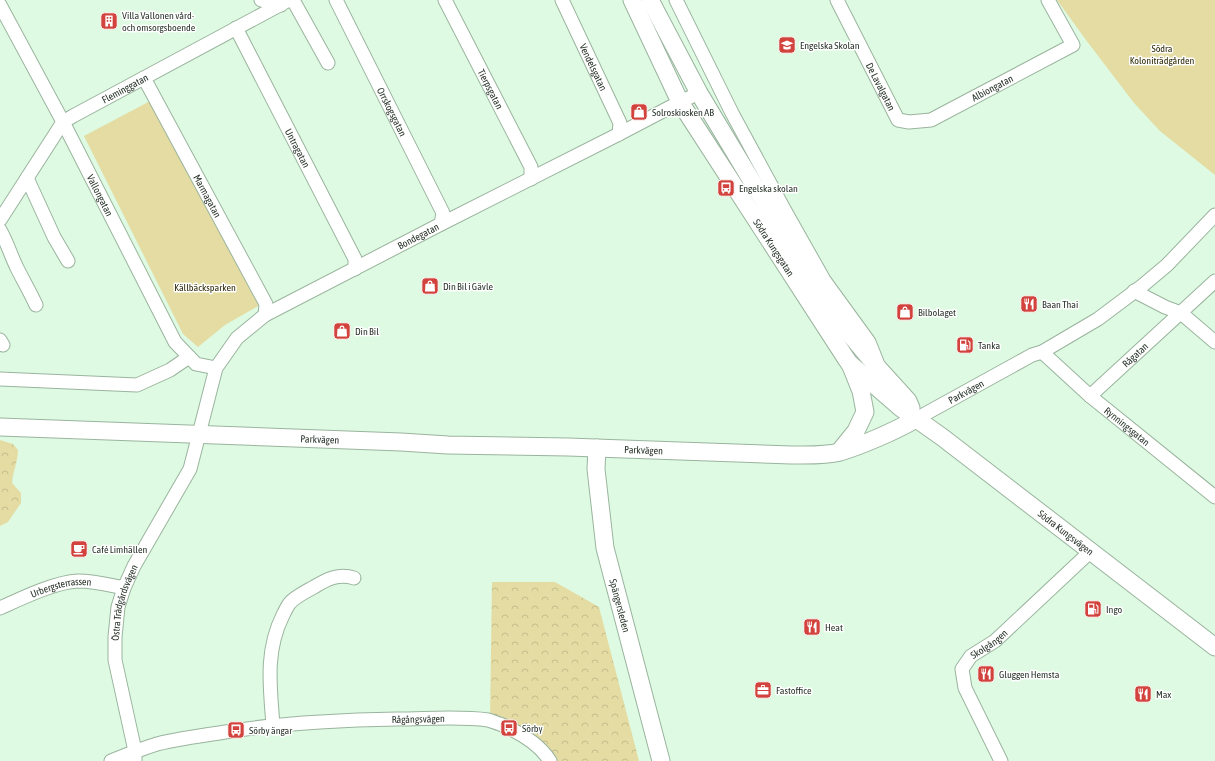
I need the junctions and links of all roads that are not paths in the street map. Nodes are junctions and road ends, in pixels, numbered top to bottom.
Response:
1 (261, 0) edge
2 (336, 0) edge
3 (445, 0) edge
4 (562, 0) edge
5 (632, 0) edge
6 (650, 0) edge
7 (676, 0) edge
8 (837, 0) edge
9 (1048, 0) edge
10 (288, 1) edge
11 (0, 5) edge
12 (236, 28) junction
13 (328, 63) dead end
14 (144, 78) junction
15 (699, 94) junction
16 (680, 102) junction
17 (63, 122) junction
18 (909, 122) joint
19 (619, 134) junction
20 (27, 178) junction
21 (531, 179) junction
22 (1215, 215) edge
23 (0, 220) edge
24 (441, 224) junction
25 (0, 230) edge
26 (68, 261) dead end
27 (355, 269) junction
28 (1215, 281) edge
29 (1134, 291) junction
30 (36, 305) dead end
31 (1181, 313) junction
32 (265, 316) junction
33 (1215, 342) edge
34 (1042, 352) junction
35 (189, 357) junction
36 (850, 363) junction
37 (216, 368) junction
38 (879, 369) junction
39 (0, 379) edge
40 (1090, 396) junction
41 (916, 419) junction
42 (0, 427) edge
43 (199, 435) junction
44 (597, 448) junction
45 (839, 452) junction
46 (1215, 497) edge
47 (1091, 552) junction
48 (354, 578) dead end
49 (124, 588) junction
50 (0, 608) edge
51 (1215, 647) edge
52 (273, 725) junction
53 (135, 756) edge
54 (111, 761) edge
55 (550, 761) edge
56 (661, 761) edge
57 (1001, 761) edge

1 - 10 street
2 - 24 street, Orrskogsgatan
3 - 21 street, Tierpsgatan
4 - 19 street, Vendelsgatan
5 - 16 main road, Södra Kungsgatan
6 - 15 main road, Södra Kungsgatan
7 - 38 street, Södra Kungsgatan
8 - 18 street, De Lavalgatan
9 - 18 street, Albiongatan
10 - 12 street, Fleminggatan
10 - 13 street
11 - 17 street, Vallongatan
12 - 14 street, Fleminggatan
12 - 27 street, Untragatan
14 - 17 street, Fleminggatan
14 - 32 street, Marmagatan
15 - 16 street, Bondegatan
15 - 38 main road, Södra Kungsgatan
16 - 19 street, Bondegatan
16 - 36 main road, Södra Kungsgatan
17 - 20 street, Fleminggatan
17 - 35 street, Vallongatan
19 - 21 street, Bondegatan
20 - 23 street, Fleminggatan
20 - 26 street
21 - 24 street, Bondegatan
22 - 29 street, Parkvägen
24 - 27 street, Bondegatan
25 - 30 street
27 - 32 street, Bondegatan
28 - 31 street, Rågatan
29 - 31 street
29 - 34 street, Parkvägen
31 - 33 street
31 - 40 street, Rågatan
32 - 37 street, Bondegatan
34 - 40 street, Rynningsgatan
34 - 41 street, Parkvägen
35 - 37 street, Vallongatan
35 - 39 street
36 - 41 main road, Södra Kungsgatan
36 - 45 main road
37 - 43 street, Bondegatan
38 - 41 main road, Södra Kungsgatan
40 - 46 street, Rynningsgatan
41 - 45 main road, Parkvägen
41 - 47 main road, Södra Kungsvägen
42 - 43 main road, Parkvägen
43 - 44 main road, Parkvägen
43 - 49 street, Östra Trädgårdsvägen
44 - 45 main road, Parkvägen
44 - 56 main road, Spängersleden
47 - 51 main road, Södra Kungsvägen
47 - 57 street, Skolgången
48 - 52 street
49 - 50 street, Urbergsterrassen
49 - 53 street, Östra Trädgårdsvägen
52 - 53 street, Rågångsvägen
52 - 55 street, Rågångsvägen
53 - 54 street, Rågångsvägen

